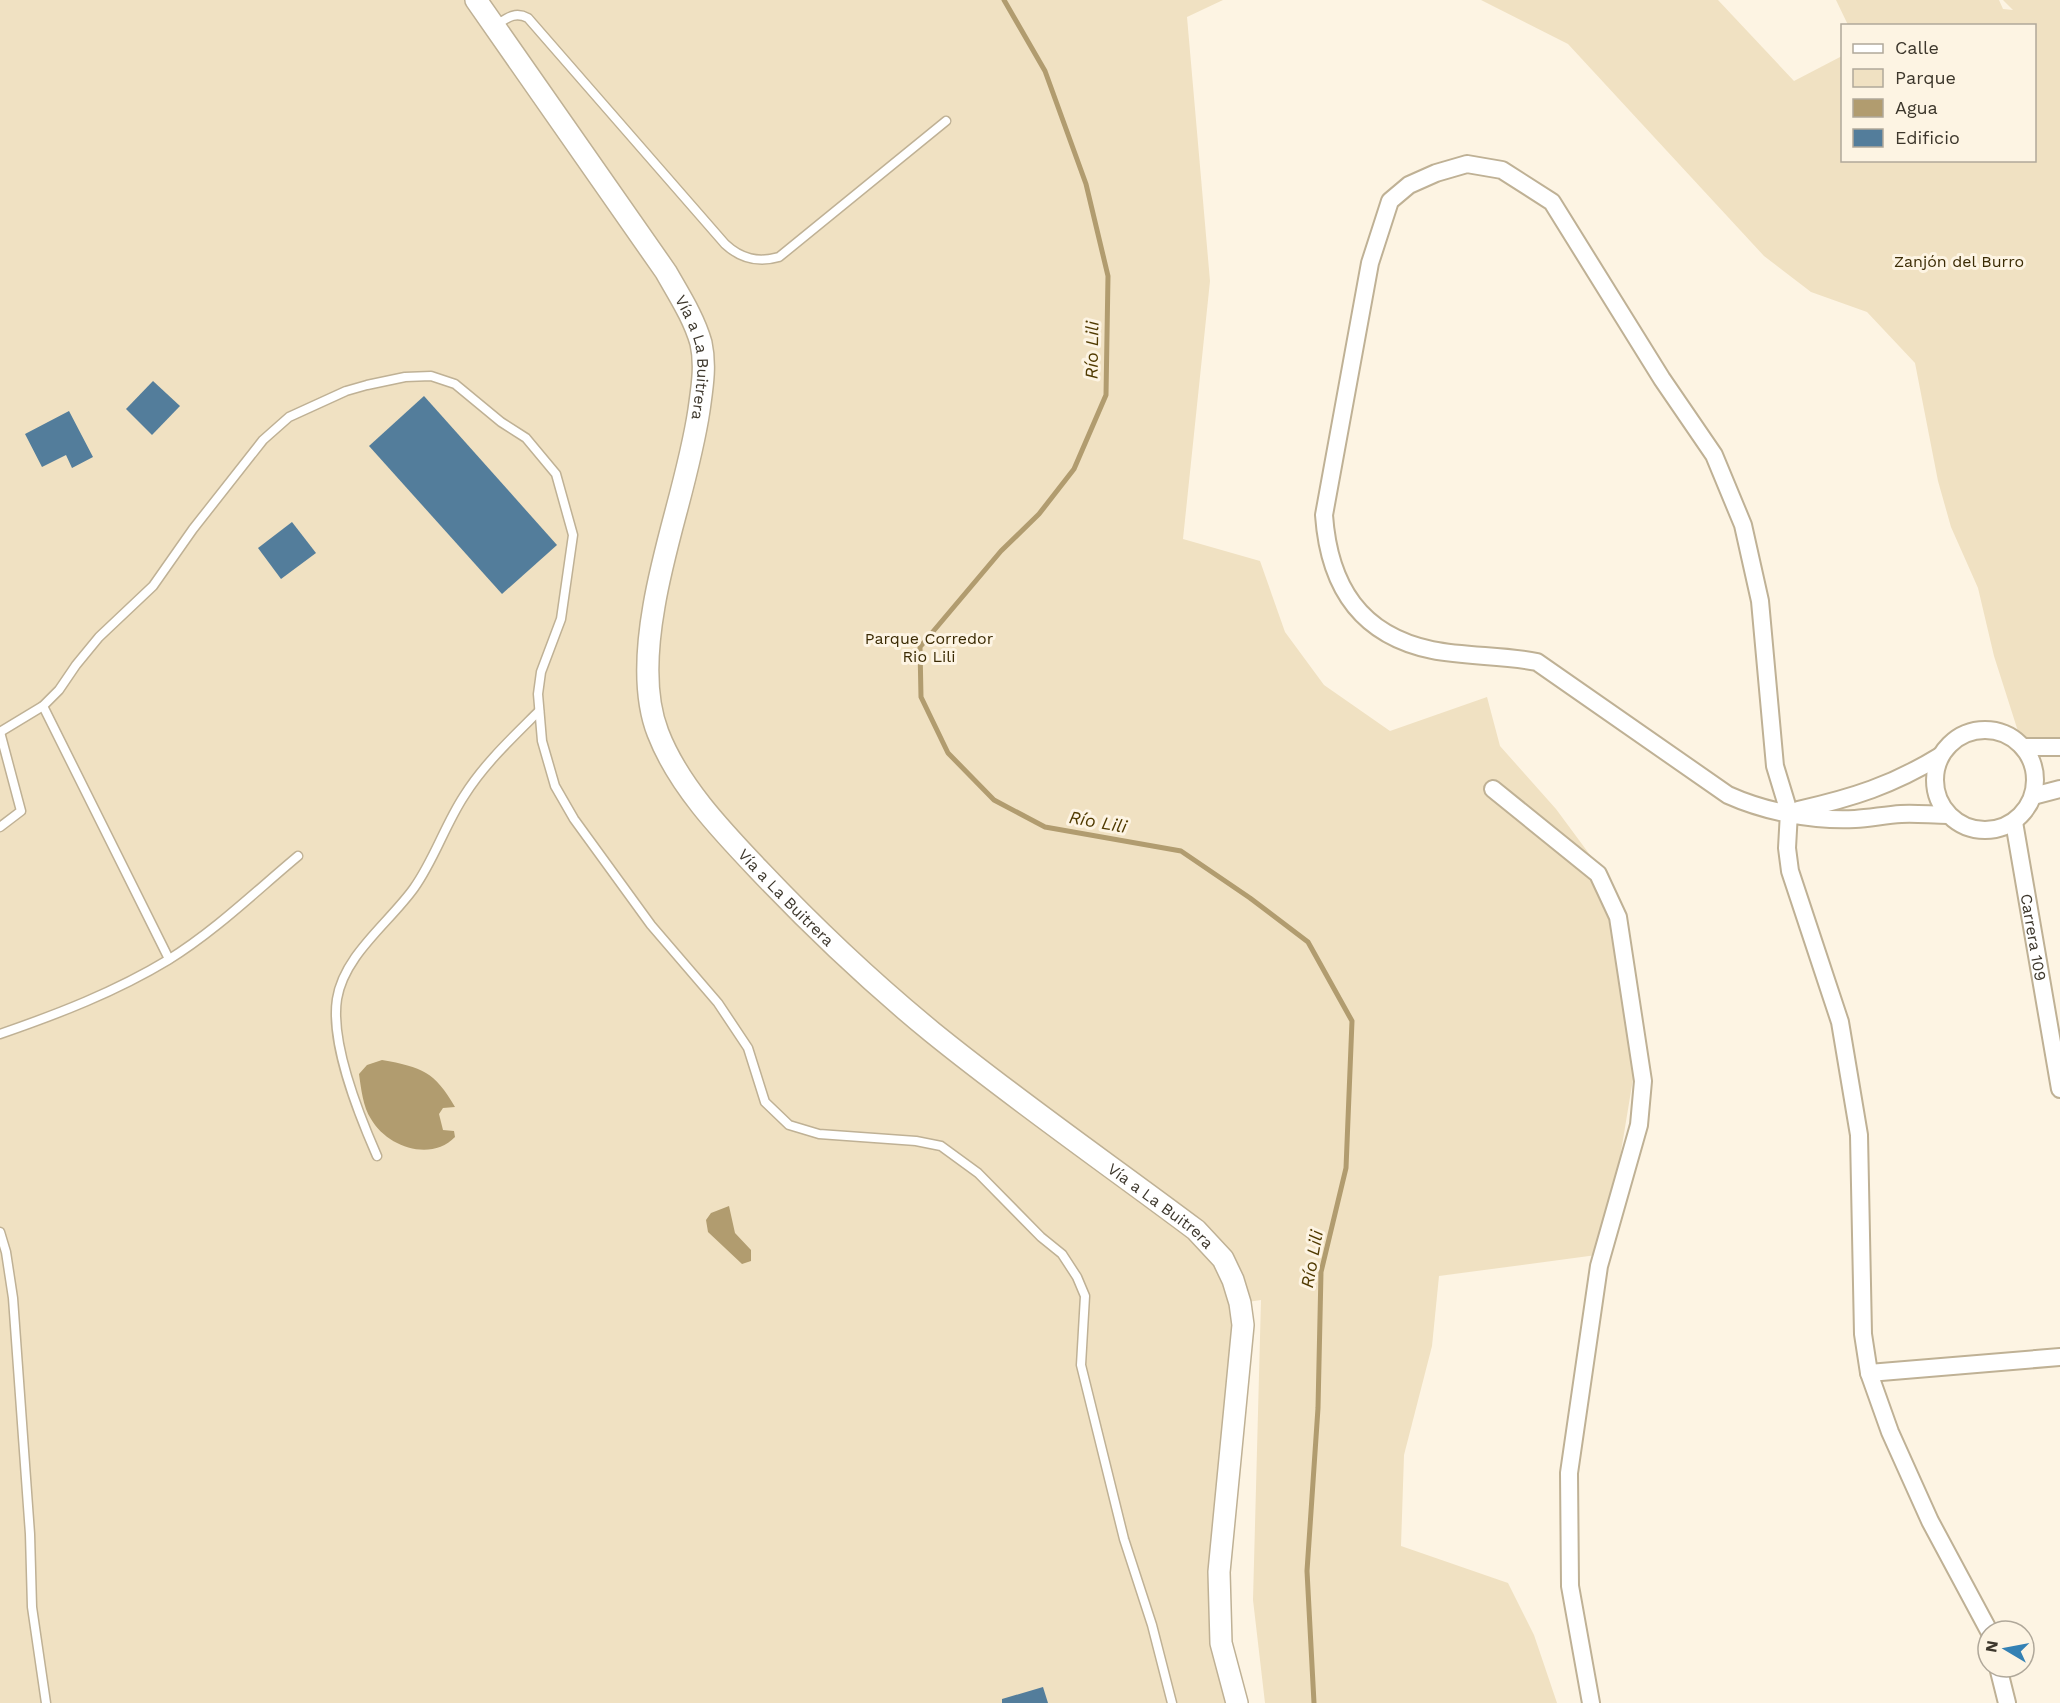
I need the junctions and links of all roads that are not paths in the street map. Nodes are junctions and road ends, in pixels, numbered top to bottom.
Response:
1 (476, 0) edge
2 (495, 25) junction
3 (946, 121) dead end
4 (43, 706) junction
5 (539, 711) junction
6 (0, 732) edge
7 (2023, 747) junction
8 (2060, 747) edge
9 (1940, 756) junction
10 (1494, 789) dead end
11 (2060, 789) edge
12 (2033, 796) junction
13 (1789, 812) junction
14 (1948, 815) junction
15 (2014, 822) junction
16 (0, 827) edge
17 (298, 856) dead end
18 (170, 959) junction
19 (0, 1034) edge
20 (2060, 1089) edge
21 (377, 1156) dead end
22 (0, 1232) edge
23 (2060, 1357) edge
24 (1869, 1373) junction
25 (1983, 1619) edge
26 (2001, 1679) edge
27 (46, 1703) edge
28 (1172, 1703) edge
29 (1237, 1703) edge
30 (1591, 1703) edge
31 (2007, 1703) edge

1 - 2 street, Vía a La Buitrera
2 - 3 lane
2 - 29 street, Vía a La Buitrera
4 - 5 lane
4 - 6 lane
4 - 18 lane
5 - 21 lane
5 - 28 lane
6 - 16 lane
7 - 8 street
7 - 9 street
7 - 12 street
9 - 13 street
9 - 14 street
10 - 30 street
11 - 12 street
12 - 15 street
13 - 13 street
13 - 14 street
13 - 24 street
14 - 15 street
15 - 20 street, Carrera 109
17 - 18 lane
18 - 19 lane
22 - 27 lane
23 - 24 street
24 - 25 street
26 - 31 street

